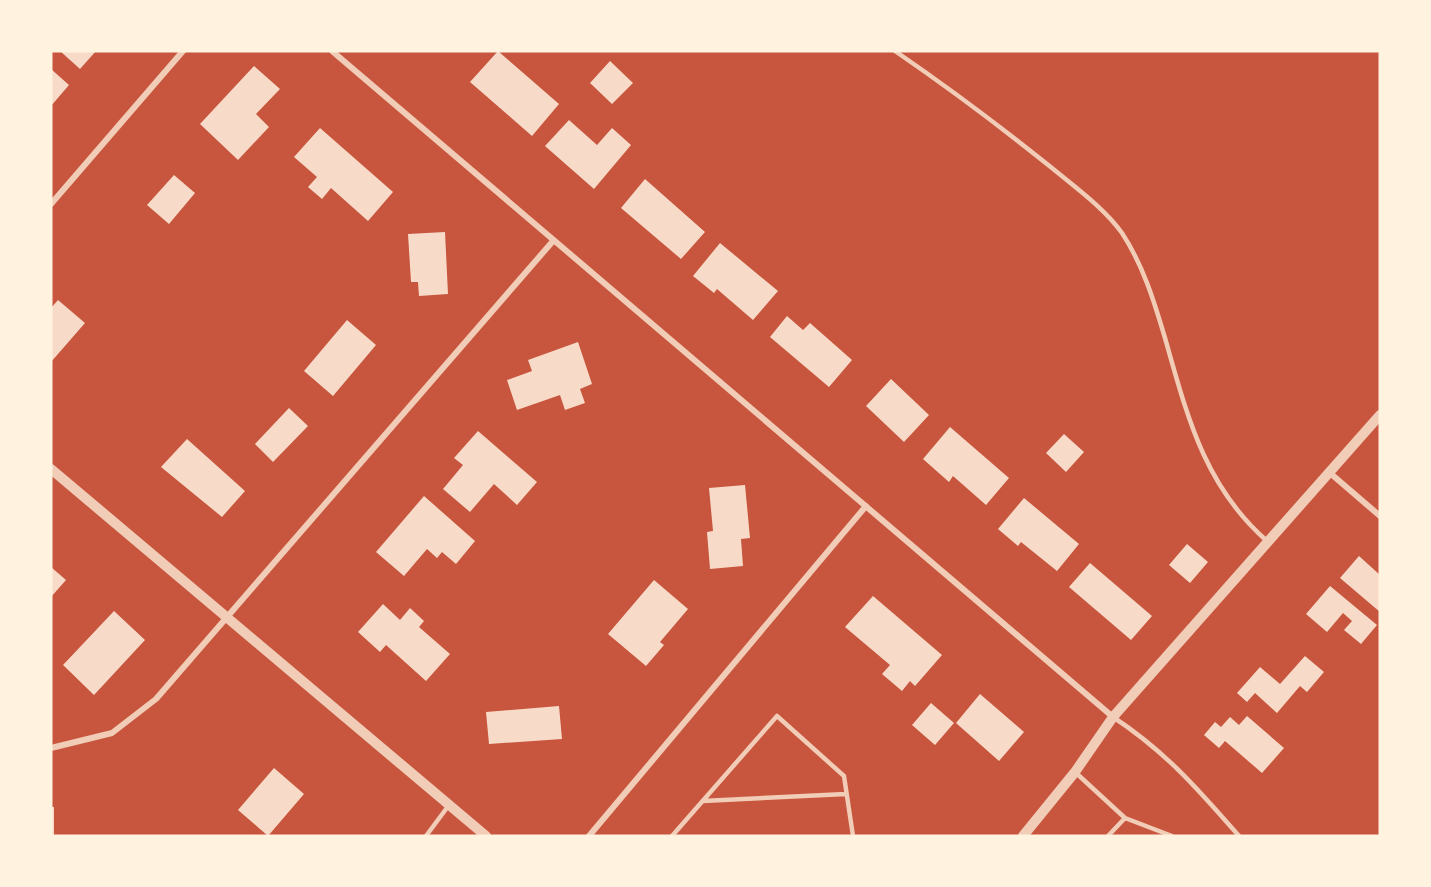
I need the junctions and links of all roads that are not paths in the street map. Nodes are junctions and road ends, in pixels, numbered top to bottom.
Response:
1 (183, 51) edge
2 (332, 51) edge
3 (895, 51) edge
4 (51, 204) edge
5 (553, 241) junction
6 (1380, 415) edge
7 (51, 469) edge
8 (1330, 473) junction
9 (866, 506) junction
10 (1380, 516) edge
11 (1269, 543) junction
12 (227, 618) junction
13 (1113, 717) junction
14 (51, 748) edge
15 (1075, 772) junction
16 (846, 794) junction
17 (703, 801) junction
18 (449, 805) junction
19 (1125, 818) junction
20 (426, 836) edge
21 (486, 836) edge
22 (590, 836) edge
23 (672, 836) edge
24 (853, 836) edge
25 (1023, 836) edge
26 (1108, 836) edge
27 (1172, 836) edge
28 (1239, 836) edge

1 - 4 street
2 - 5 street
3 - 11 lane
5 - 9 street
5 - 12 street
6 - 8 street
7 - 12 street
8 - 10 street
8 - 11 street
9 - 13 street
9 - 22 street
11 - 13 street
12 - 14 street
12 - 18 street
13 - 15 street
13 - 28 lane
15 - 19 lane
15 - 25 street
16 - 17 lane
16 - 17 lane
16 - 24 lane
17 - 23 lane
18 - 20 lane
18 - 21 street
19 - 26 lane
19 - 27 lane

